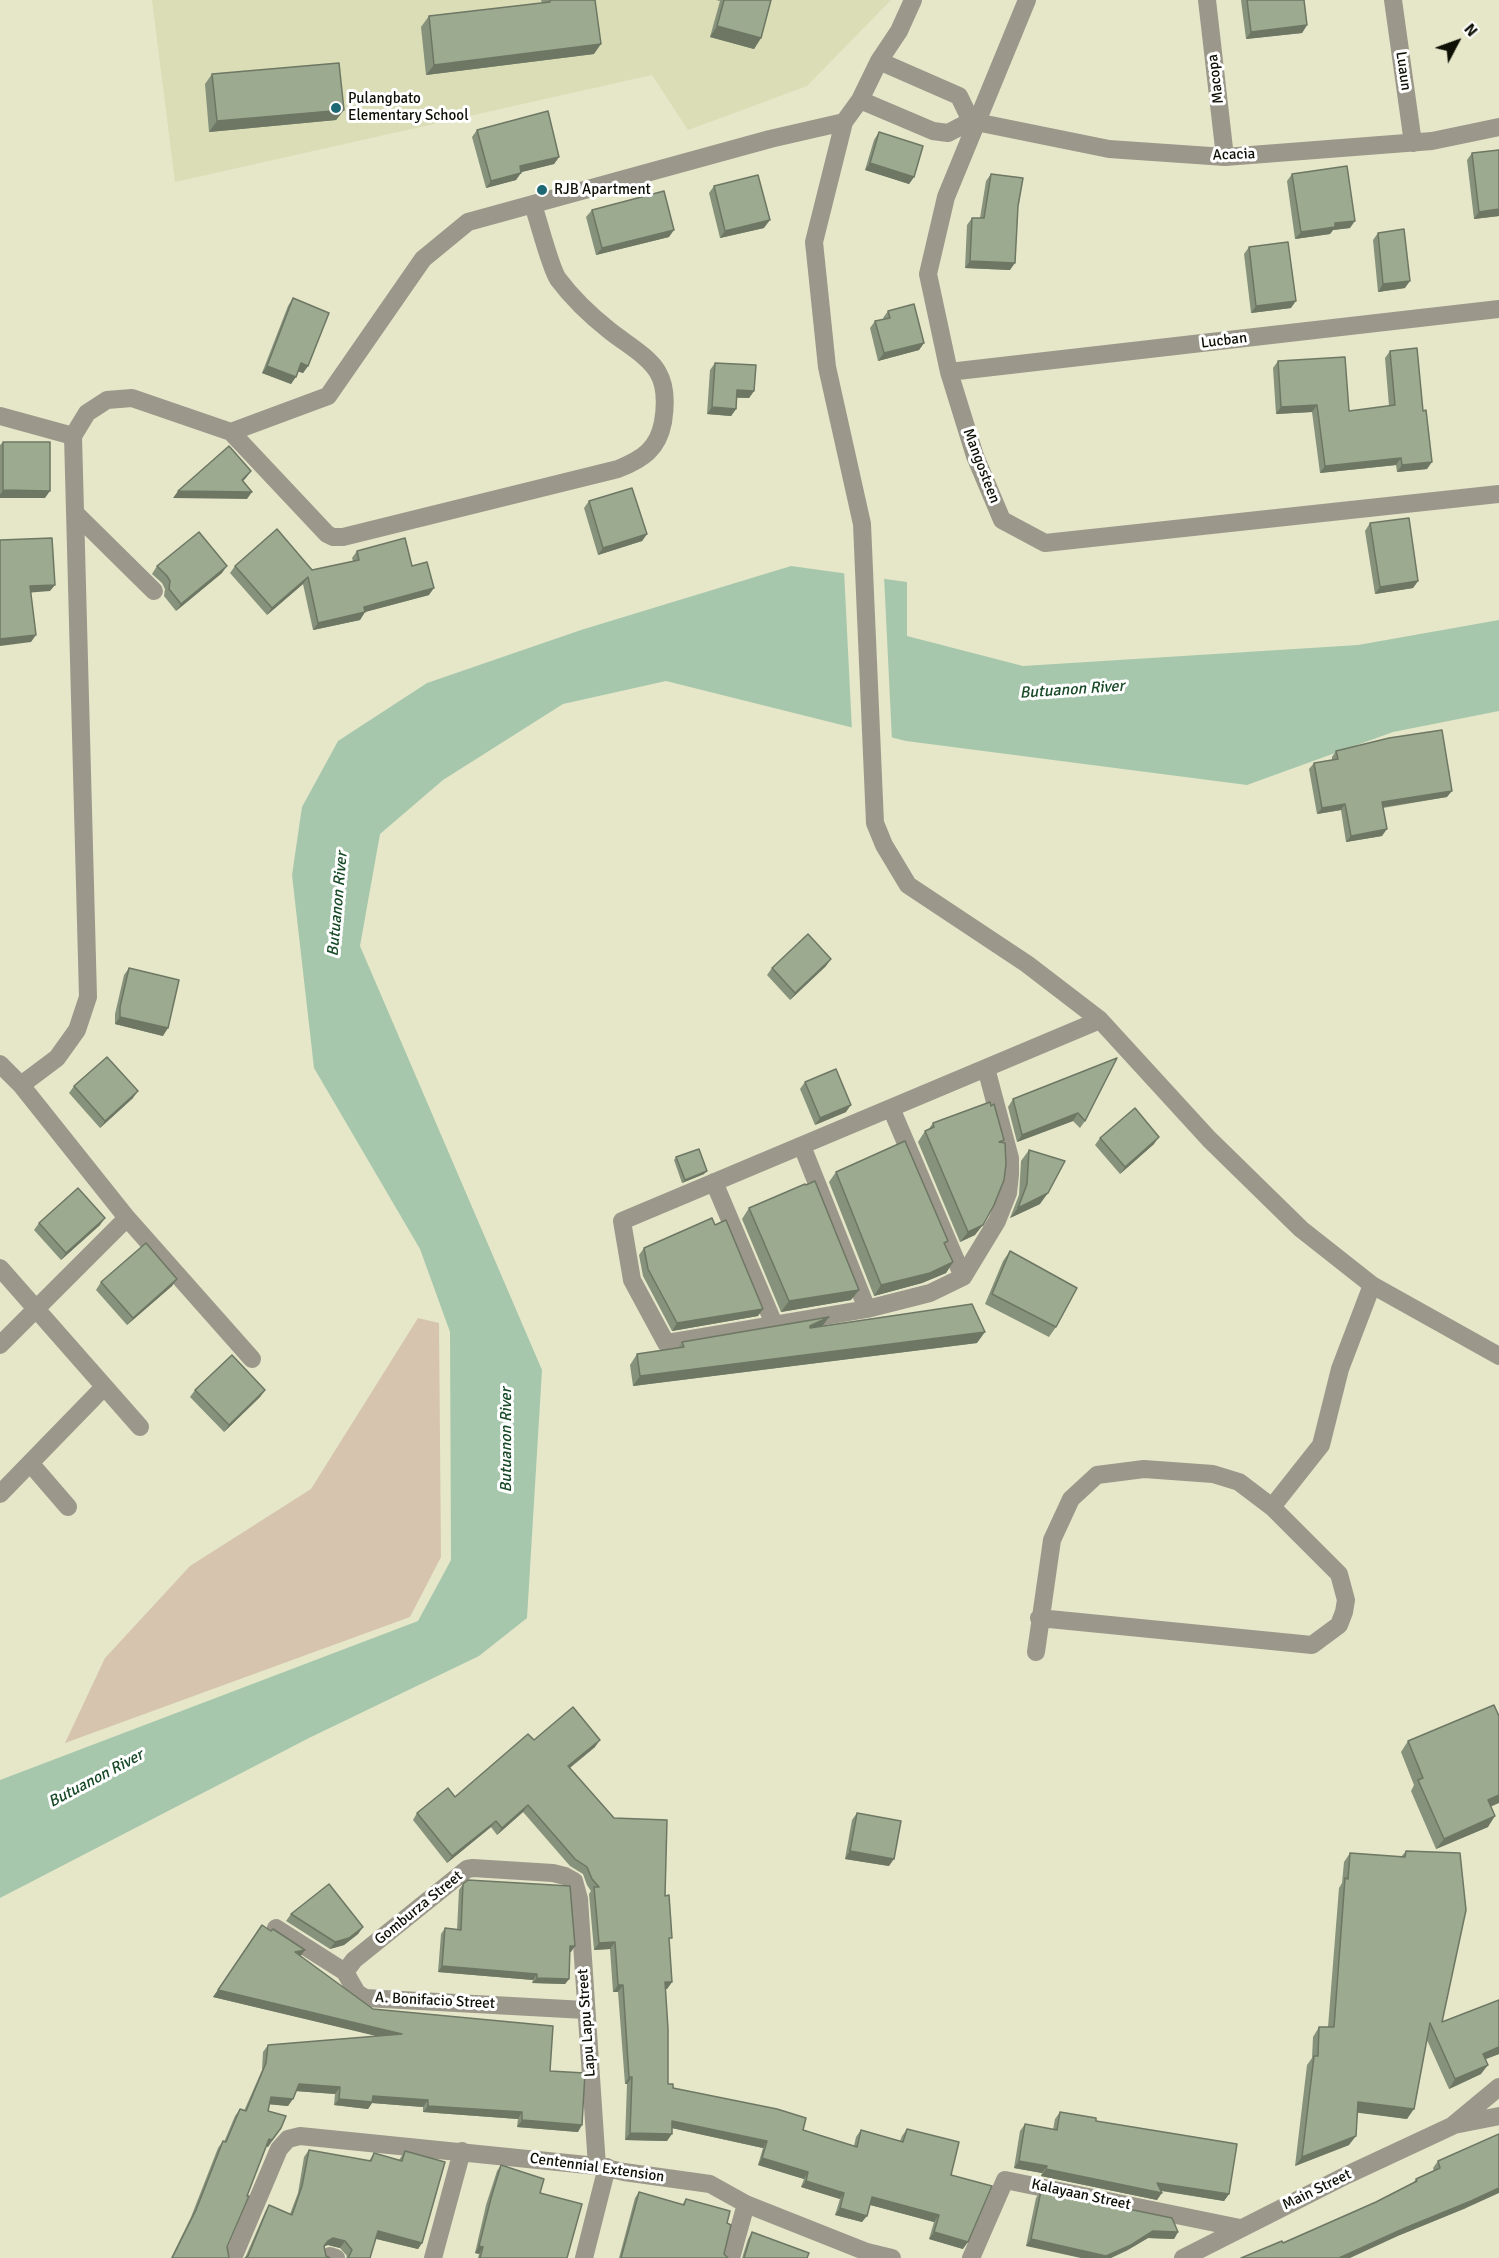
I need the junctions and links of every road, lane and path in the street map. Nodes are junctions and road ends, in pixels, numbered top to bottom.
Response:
1 (913, 0) edge
2 (1027, 0) edge
3 (1208, 0) edge
4 (1393, 0) edge
5 (879, 61) junction
6 (860, 100) junction
7 (844, 122) junction
8 (974, 122) junction
9 (1499, 127) edge
10 (1413, 143) junction
11 (1225, 157) junction
12 (533, 205) junction
13 (1499, 309) edge
14 (949, 372) junction
15 (0, 417) edge
16 (231, 432) junction
17 (73, 436) junction
18 (1499, 494) edge
19 (76, 514) junction
20 (154, 591) dead end
21 (1100, 1020) junction
22 (0, 1064) edge
23 (986, 1068) junction
24 (21, 1085) junction
25 (891, 1108) junction
26 (801, 1146) junction
27 (714, 1182) junction
28 (127, 1218) junction
29 (0, 1268) edge
30 (963, 1276) junction
31 (1372, 1284) junction
32 (867, 1308) junction
33 (35, 1310) junction
34 (774, 1324) junction
35 (0, 1345) edge
36 (1499, 1356) edge
37 (252, 1359) dead end
38 (104, 1387) junction
39 (140, 1427) dead end
40 (30, 1463) junction
41 (0, 1494) edge
42 (68, 1507) dead end
43 (1272, 1507) junction
44 (1039, 1618) junction
45 (1036, 1652) dead end
46 (574, 1881) joint
47 (276, 1928) edge
48 (345, 1972) junction
49 (585, 2010) junction
50 (1499, 2086) edge
51 (1499, 2116) edge
52 (1452, 2126) junction
53 (462, 2151) junction
54 (602, 2166) junction
55 (746, 2204) junction
56 (1240, 2228) junction
57 (866, 2255) edge
58 (233, 2258) edge
59 (433, 2258) edge
60 (584, 2258) edge
61 (731, 2258) edge
62 (892, 2258) edge
63 (971, 2258) edge
64 (1183, 2258) edge

1 - 5 street
2 - 8 street, Mangosteen
3 - 11 street, Macopa
4 - 10 street, Luaun
5 - 6 street
5 - 8 street
6 - 7 street
6 - 8 street
7 - 12 street
7 - 21 street
8 - 11 street, Acacia
8 - 14 street, Mangosteen
9 - 10 street, Acacia
10 - 11 street, Acacia
12 - 16 street
12 - 16 street
13 - 14 street, Lucban
14 - 18 street, Mangosteen
15 - 17 street
16 - 17 street
17 - 19 street
19 - 20 street
19 - 24 street
21 - 23 street
21 - 31 street
22 - 24 street
23 - 25 street
23 - 30 street
24 - 28 street
25 - 26 street
25 - 30 street
26 - 27 street
26 - 32 street
27 - 34 street
27 - 34 street
28 - 33 street
28 - 37 street
29 - 33 street
30 - 32 street
31 - 36 street
31 - 43 street
32 - 34 street
33 - 35 street
33 - 38 street
38 - 39 street
38 - 40 street
40 - 41 street
40 - 42 street
43 - 44 street
43 - 44 street
44 - 45 street
46 - 48 street, Gomburza Street
46 - 49 street, Lapu Lapu Street
47 - 48 street, A. Bonifacio Street
48 - 49 street, A. Bonifacio Street
49 - 54 street, Lapu Lapu Street
50 - 52 street, Main Street
51 - 52 street, Main Street
52 - 56 street, Main Street
53 - 54 street, Centennial Extension
53 - 58 street, Centennial Extension
53 - 59 street
54 - 55 street, Centennial Extension
54 - 60 street, Lapu Lapu Street
55 - 57 street, Centennial Extension
55 - 61 street
56 - 63 street, Kalayaan Street
56 - 64 street, Main Street
57 - 62 street, Centennial Extension

